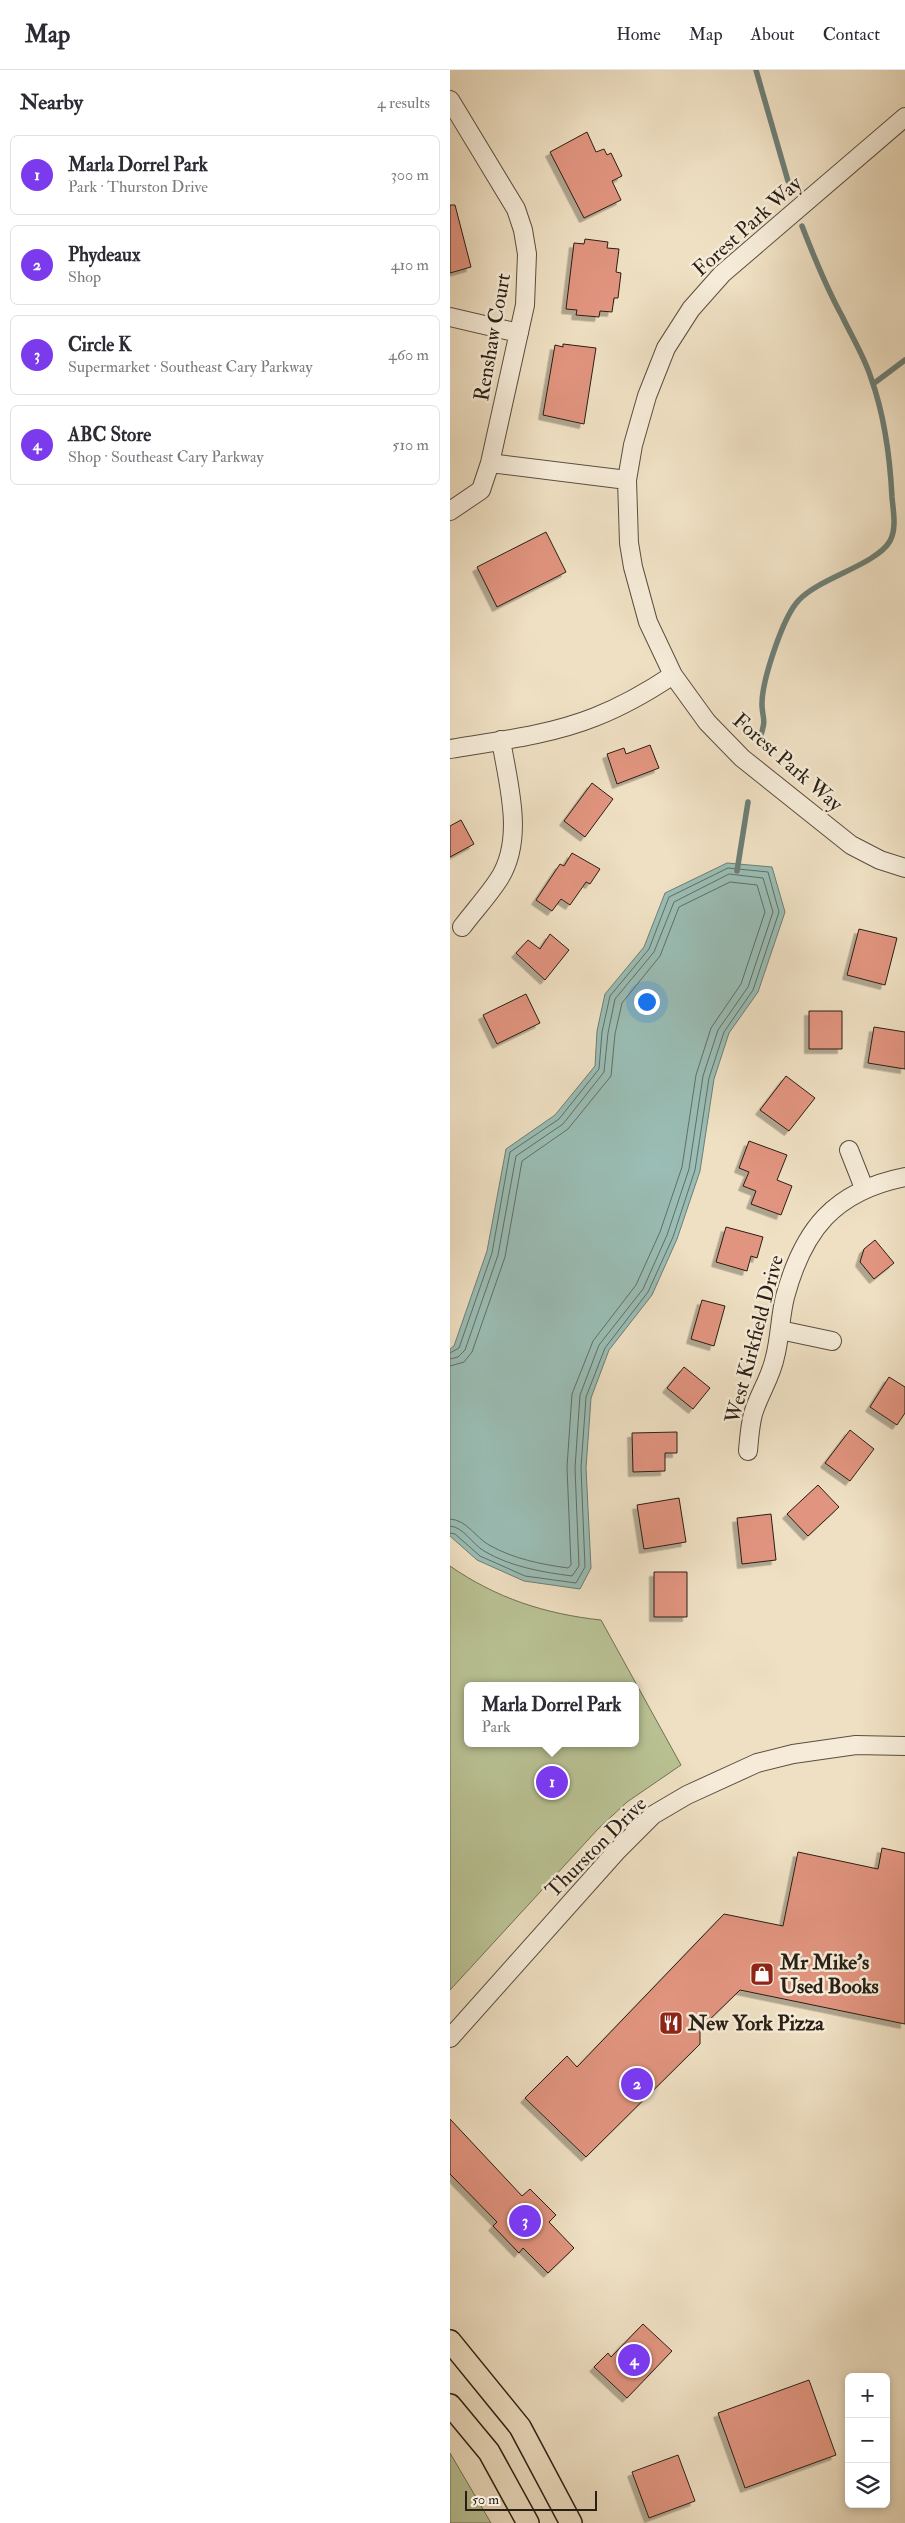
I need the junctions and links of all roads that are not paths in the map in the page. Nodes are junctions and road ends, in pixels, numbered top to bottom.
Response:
1 (450, 100) edge
2 (905, 117) edge
3 (450, 318) edge
4 (519, 333) junction
5 (490, 463) junction
6 (627, 480) junction
7 (450, 511) edge
8 (673, 675) junction
9 (501, 740) junction
10 (450, 749) edge
11 (905, 868) edge
12 (462, 927) dead end
13 (849, 1150) dead end
14 (905, 1177) edge
15 (864, 1188) junction
16 (780, 1330) junction
17 (832, 1341) dead end
18 (748, 1451) dead end
19 (905, 1746) edge
20 (450, 2038) edge
21 (450, 2341) edge
22 (450, 2405) edge
23 (528, 2523) edge
24 (571, 2523) edge

1 - 4 street, Renshaw Court
2 - 6 street, Forest Park Way
3 - 4 street
4 - 5 street, Renshaw Court
5 - 6 street
5 - 7 street, Renshaw Court
6 - 8 street, Forest Park Way
8 - 9 street
8 - 11 street, Forest Park Way
9 - 10 street
9 - 12 street
13 - 15 street
14 - 15 street, West Kirkfield Drive
15 - 16 street, West Kirkfield Drive
16 - 17 street
16 - 18 street, West Kirkfield Drive
19 - 20 street, Thurston Drive
21 - 24 main road
22 - 23 main road

